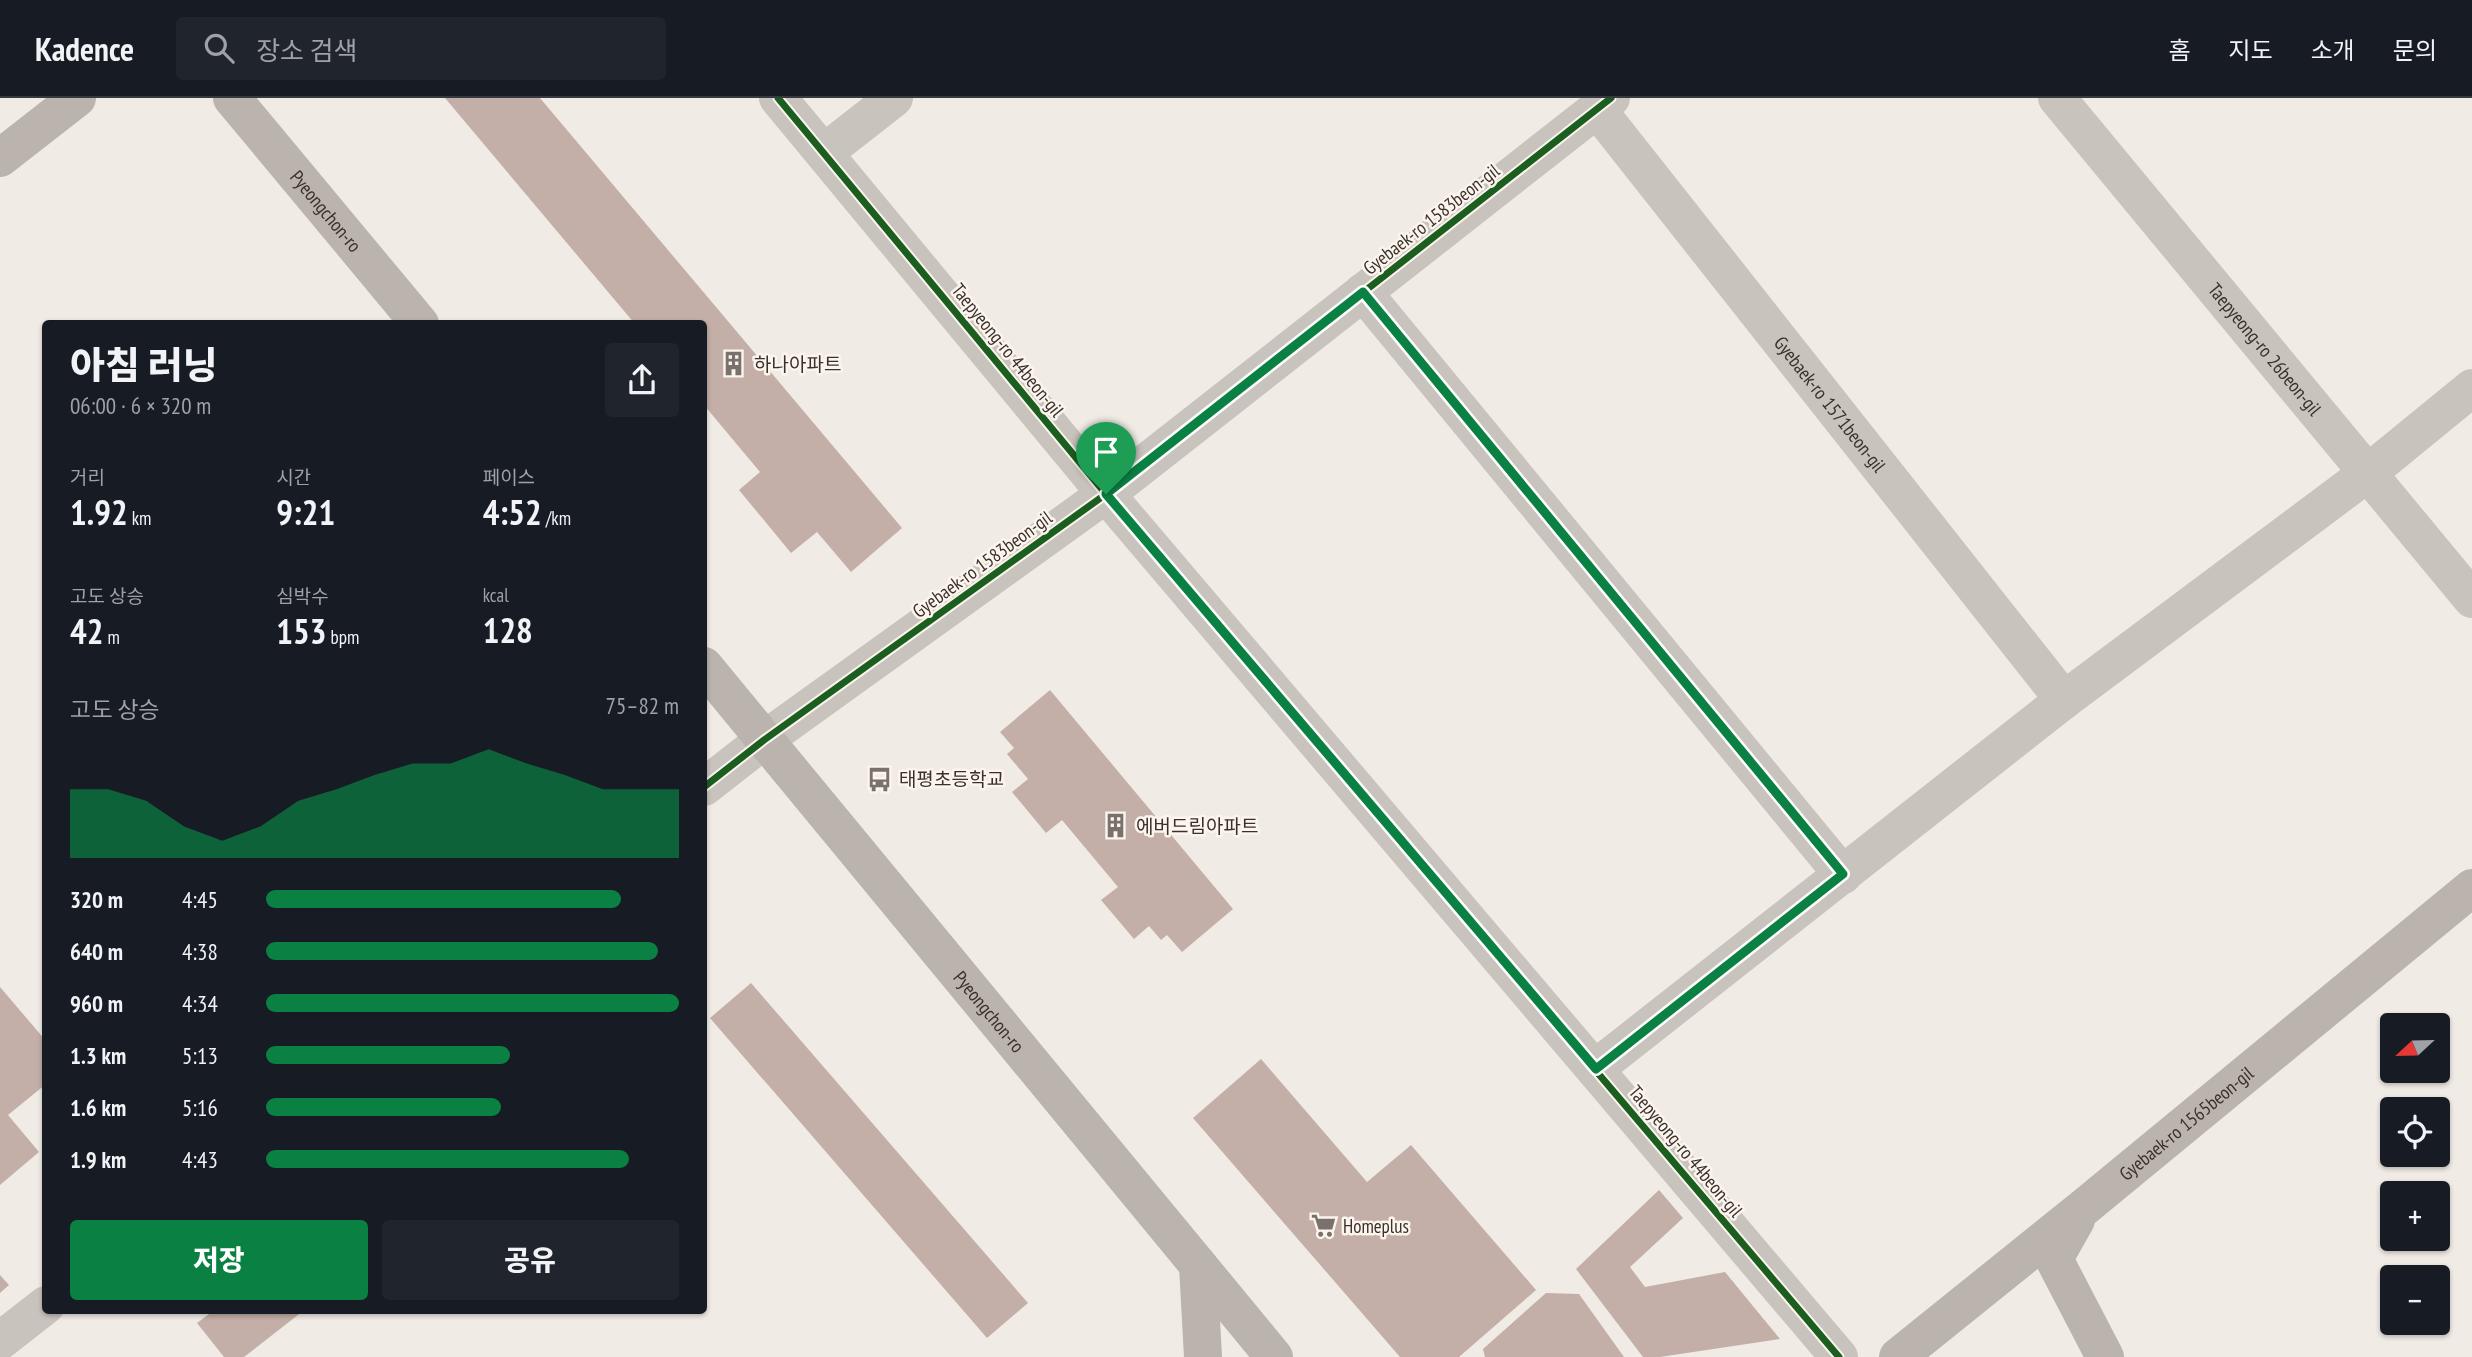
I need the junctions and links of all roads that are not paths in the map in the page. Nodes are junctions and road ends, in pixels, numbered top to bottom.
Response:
1 (76, 98) edge
2 (233, 98) edge
3 (778, 98) edge
4 (894, 98) edge
5 (2057, 98) edge
6 (1604, 103) edge
7 (825, 152) junction
8 (0, 159) edge
9 (1363, 292) junction
10 (416, 320) edge
11 (2472, 388) edge
12 (2368, 473) junction
13 (1106, 494) junction
14 (2472, 599) edge
15 (707, 670) edge
16 (2064, 700) junction
17 (764, 740) junction
18 (707, 786) edge
19 (1843, 874) junction
20 (2472, 888) edge
21 (1596, 1069) junction
22 (2082, 1209) junction
23 (1198, 1265) junction
24 (42, 1308) edge
25 (0, 1341) edge
26 (1203, 1357) edge
27 (1274, 1357) edge
28 (1839, 1357) edge
29 (1898, 1357) edge
30 (2105, 1357) edge

1 - 8 main road
2 - 10 main road, Pyeongchon-ro
3 - 7 street, Taepyeong-ro 44beon-gil
4 - 7 street
5 - 12 street, Taepyeong-ro 26beon-gil
6 - 9 street, Gyebaek-ro 1583beon-gil
6 - 16 street, Gyebaek-ro 1571beon-gil
7 - 13 street, Taepyeong-ro 44beon-gil
9 - 13 street, Gyebaek-ro 1583beon-gil
9 - 19 street
11 - 12 street
12 - 14 street, Taepyeong-ro 26beon-gil
12 - 16 street
13 - 17 street, Gyebaek-ro 1583beon-gil
13 - 21 street, Taepyeong-ro 44beon-gil
15 - 17 main road, Pyeongchon-ro
16 - 19 street
17 - 18 street, Gyebaek-ro 1583beon-gil
17 - 23 main road, Pyeongchon-ro
19 - 21 street
20 - 22 main road, Gyebaek-ro 1565beon-gil
21 - 28 street, Taepyeong-ro 44beon-gil
22 - 29 main road, Gyebaek-ro 1565beon-gil
22 - 30 main road
23 - 26 main road
23 - 27 main road, Pyeongchon-ro
24 - 25 street

